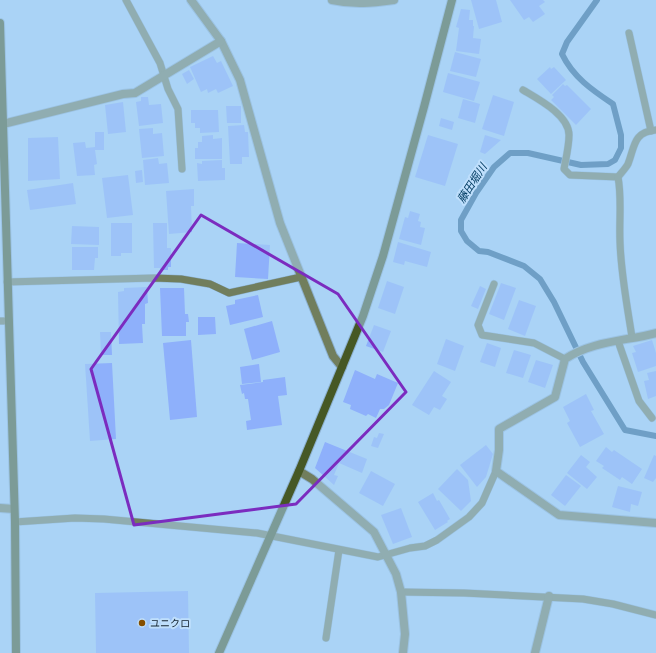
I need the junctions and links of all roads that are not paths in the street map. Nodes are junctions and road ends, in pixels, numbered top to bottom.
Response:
1 (126, 0) edge
2 (191, 0) edge
3 (332, 0) edge
4 (394, 0) edge
5 (452, 0) edge
6 (0, 23) edge
7 (629, 33) dead end
8 (222, 41) junction
9 (165, 76) junction
10 (523, 90) dead end
11 (3, 124) junction
12 (654, 130) edge
13 (2, 135) edge
14 (182, 168) dead end
15 (618, 177) junction
16 (301, 277) junction
17 (7, 282) junction
18 (494, 284) dead end
19 (4, 321) edge
20 (656, 333) edge
21 (632, 337) junction
22 (618, 341) junction
23 (568, 357) junction
24 (342, 367) junction
25 (652, 418) dead end
26 (299, 471) junction
27 (496, 471) junction
28 (0, 508) edge
29 (14, 510) junction
30 (15, 522) junction
31 (656, 523) edge
32 (270, 534) junction
33 (339, 550) junction
34 (387, 555) junction
35 (402, 592) junction
36 (548, 596) junction
37 (656, 615) edge
38 (326, 638) dead end
39 (16, 653) edge
40 (219, 653) edge
41 (403, 653) edge
42 (534, 653) edge

1 - 9 lane
2 - 8 street
3 - 4 street
5 - 24 street
6 - 11 street
7 - 12 lane
8 - 9 street
8 - 16 street
9 - 11 street
9 - 14 lane
10 - 15 lane
11 - 13 street
12 - 15 lane
13 - 17 street
15 - 21 lane
16 - 17 lane
16 - 24 street
17 - 19 street
18 - 23 lane
19 - 29 street
20 - 21 street
21 - 22 street
22 - 23 street
22 - 25 lane
23 - 27 street
24 - 26 street
26 - 32 street
26 - 34 street
27 - 31 street
27 - 34 lane
28 - 29 street
29 - 30 street
30 - 32 lane
30 - 39 street
32 - 33 lane
32 - 40 street
33 - 34 lane
33 - 38 lane
34 - 35 street
35 - 36 lane
35 - 41 street
36 - 37 lane
36 - 42 street

